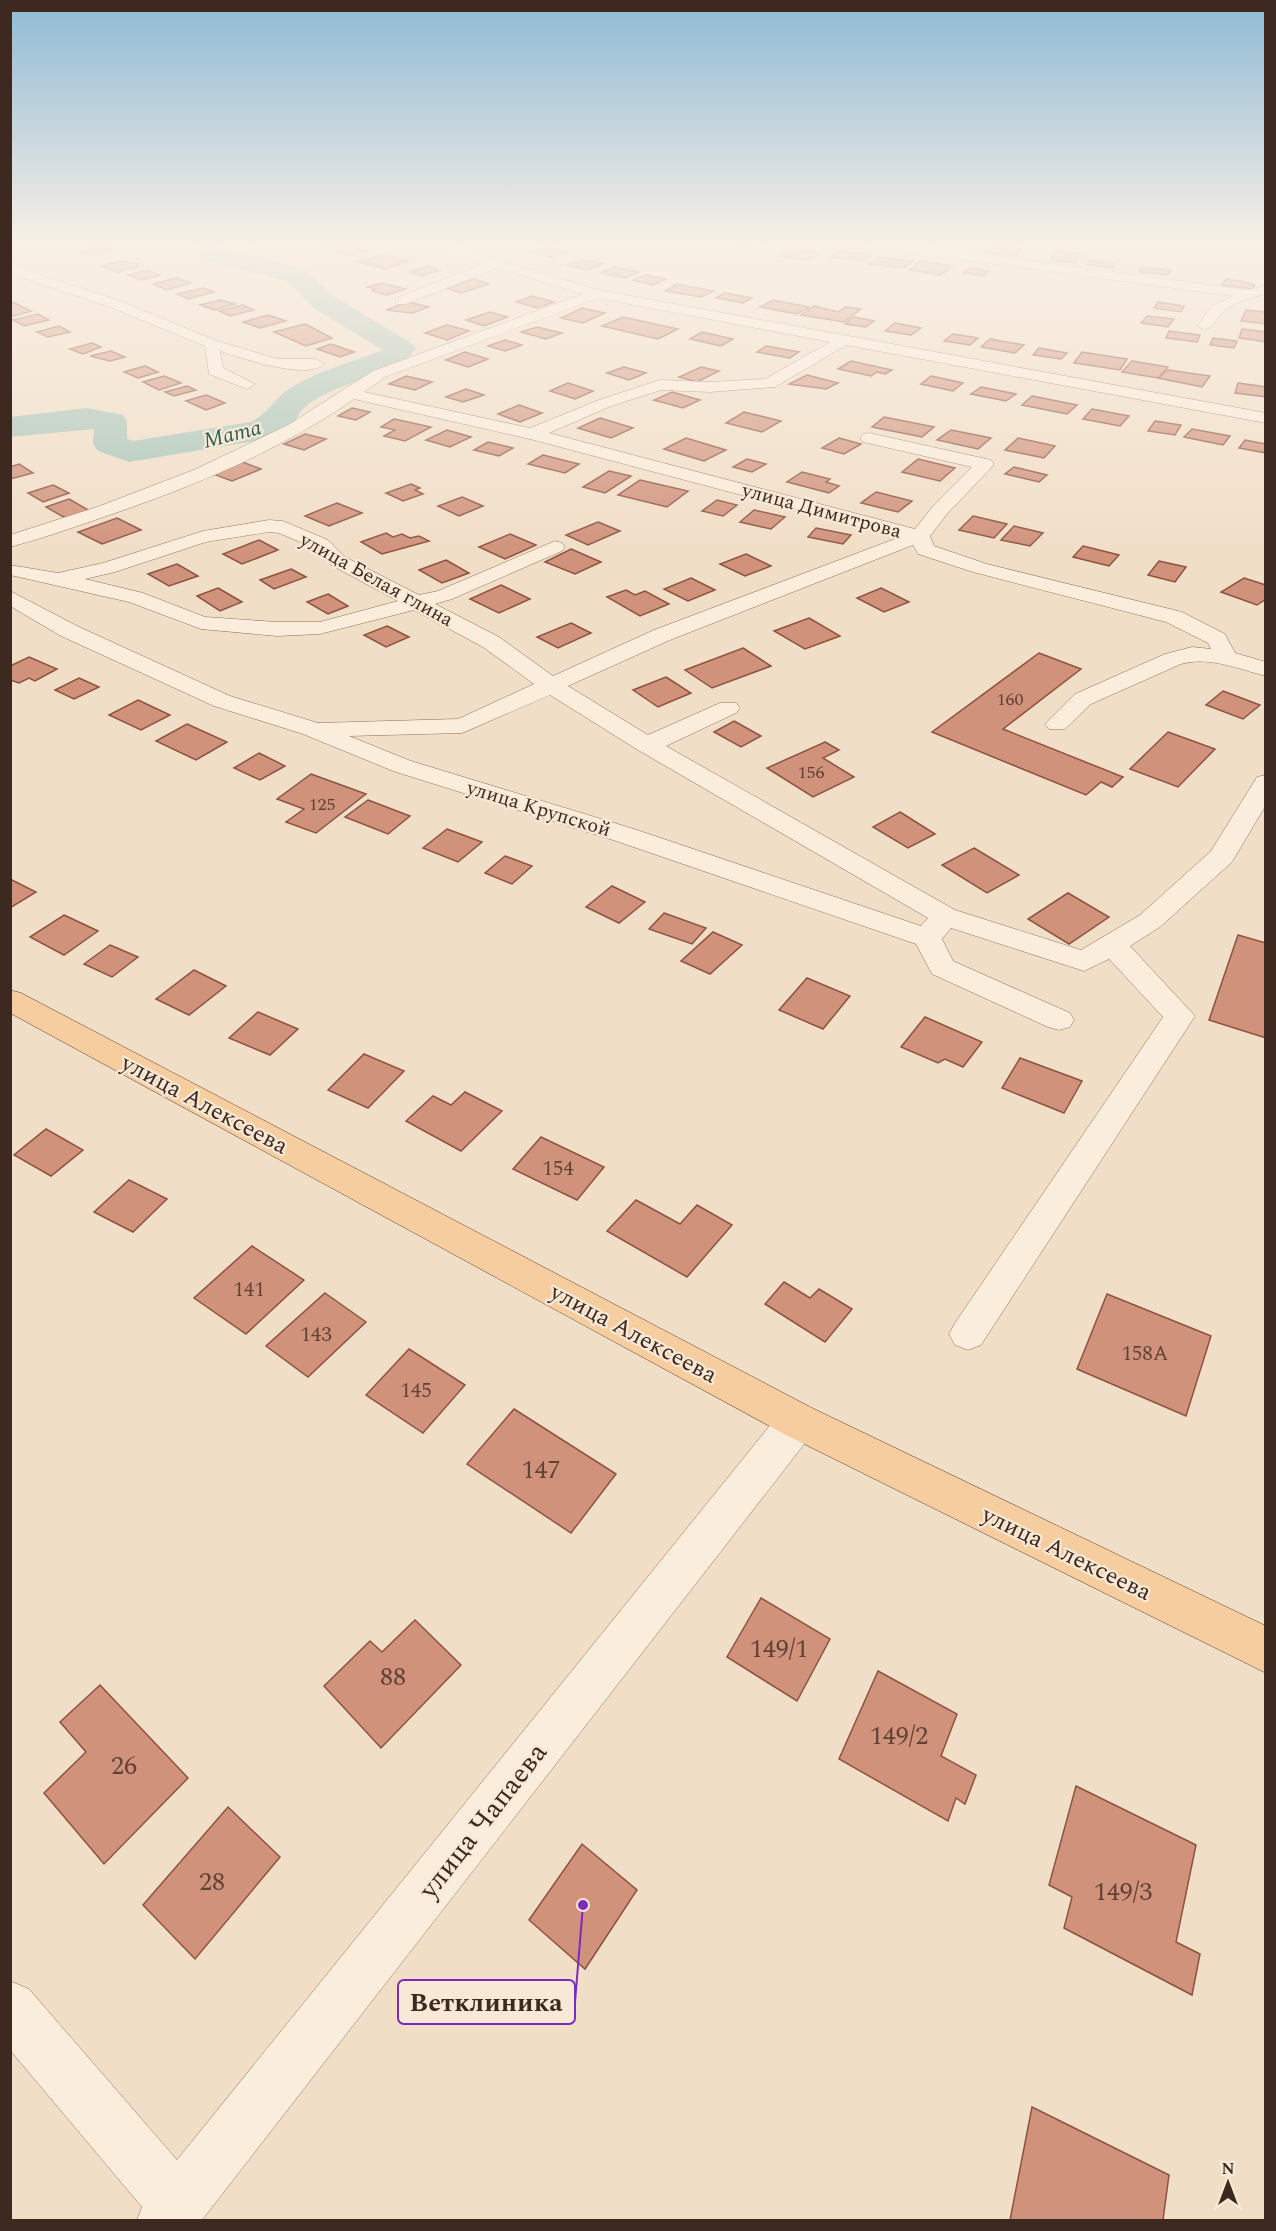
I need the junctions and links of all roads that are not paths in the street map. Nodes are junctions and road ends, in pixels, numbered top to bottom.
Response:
1 (212, 347) edge
2 (222, 347) edge
3 (452, 347) edge
4 (832, 347) edge
5 (876, 347) edge
6 (316, 364) dead end
7 (247, 384) dead end
8 (769, 384) junction
9 (352, 394) junction
10 (756, 401) dead end
11 (1266, 418) edge
12 (532, 434) junction
13 (869, 438) dead end
14 (920, 536) junction
15 (10, 543) edge
16 (555, 547) dead end
17 (13, 570) edge
18 (58, 579) junction
19 (10, 597) edge
20 (417, 603) junction
21 (1226, 657) junction
22 (1266, 669) edge
23 (550, 686) junction
24 (728, 708) dead end
25 (1058, 724) dead end
26 (311, 729) junction
27 (647, 745) junction
28 (1266, 782) edge
29 (945, 916) junction
30 (927, 938) junction
31 (1113, 946) junction
32 (10, 1000) edge
33 (1059, 1020) dead end
34 (968, 1334) dead end
35 (798, 1421) junction
36 (1266, 1650) edge
37 (10, 2007) edge
38 (172, 2213) edge

1 - 7 street
2 - 6 street
3 - 9 street
4 - 8 street
5 - 11 street
8 - 10 street
8 - 12 street
9 - 12 street, улица Димитрова
9 - 15 street
12 - 14 street, улица Димитрова
13 - 14 street
14 - 21 street, улица Димитрова
14 - 23 street
15 - 17 street
16 - 20 street
17 - 18 street, улица Белая глина
18 - 20 street
18 - 20 street, улица Белая глина
19 - 26 street, улица Крупской
20 - 23 street, улица Белая глина
21 - 22 street
21 - 25 street
23 - 26 street
23 - 27 street, улица Белая глина
24 - 27 street
26 - 30 street, улица Крупской
27 - 29 street, улица Белая глина
28 - 31 street, улица Белая глина
29 - 30 street
29 - 31 street, улица Белая глина
30 - 33 street
31 - 34 street
32 - 35 main road, улица Алексеева
35 - 36 main road, улица Алексеева
35 - 38 street, улица Чапаева
37 - 38 street

